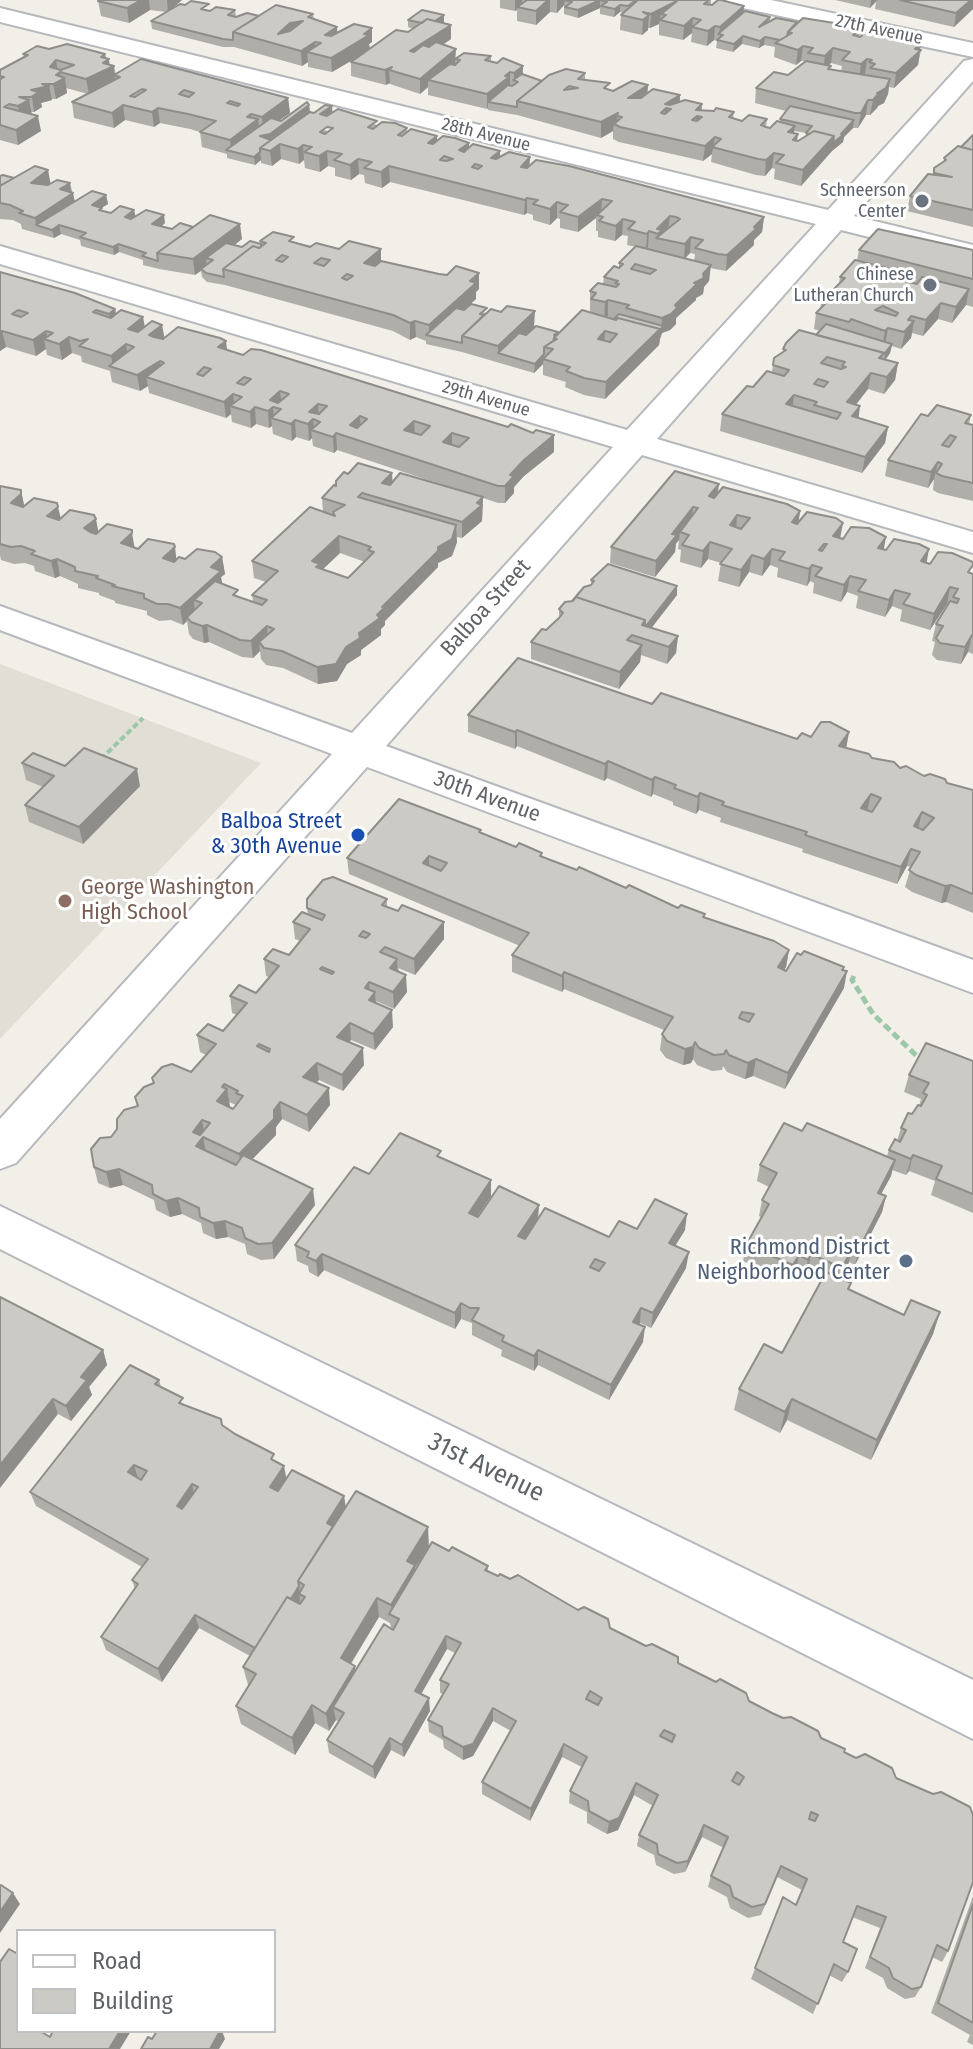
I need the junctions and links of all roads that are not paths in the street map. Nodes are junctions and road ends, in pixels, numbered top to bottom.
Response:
1 (738, 0) edge
2 (60, 5) dead end
3 (0, 15) edge
4 (30, 23) junction
5 (0, 40) edge
6 (973, 50) edge
7 (973, 66) edge
8 (834, 220) junction
9 (973, 254) edge
10 (0, 255) edge
11 (634, 443) junction
12 (973, 543) edge
13 (0, 617) edge
14 (359, 750) junction
15 (973, 977) edge
16 (0, 1150) edge
17 (0, 1226) edge
18 (973, 1710) edge

1 - 6 street, 27th Avenue
2 - 4 street
3 - 4 street, 28th Avenue
4 - 5 street
4 - 8 street, 28th Avenue
7 - 8 street, Balboa Street
8 - 9 street, 28th Avenue
8 - 11 street, Balboa Street
10 - 11 street, 29th Avenue
11 - 12 street, 29th Avenue
11 - 14 street, Balboa Street
13 - 14 street, 30th Avenue
14 - 15 street, 30th Avenue
14 - 16 street, Balboa Street
17 - 18 street, 31st Avenue

